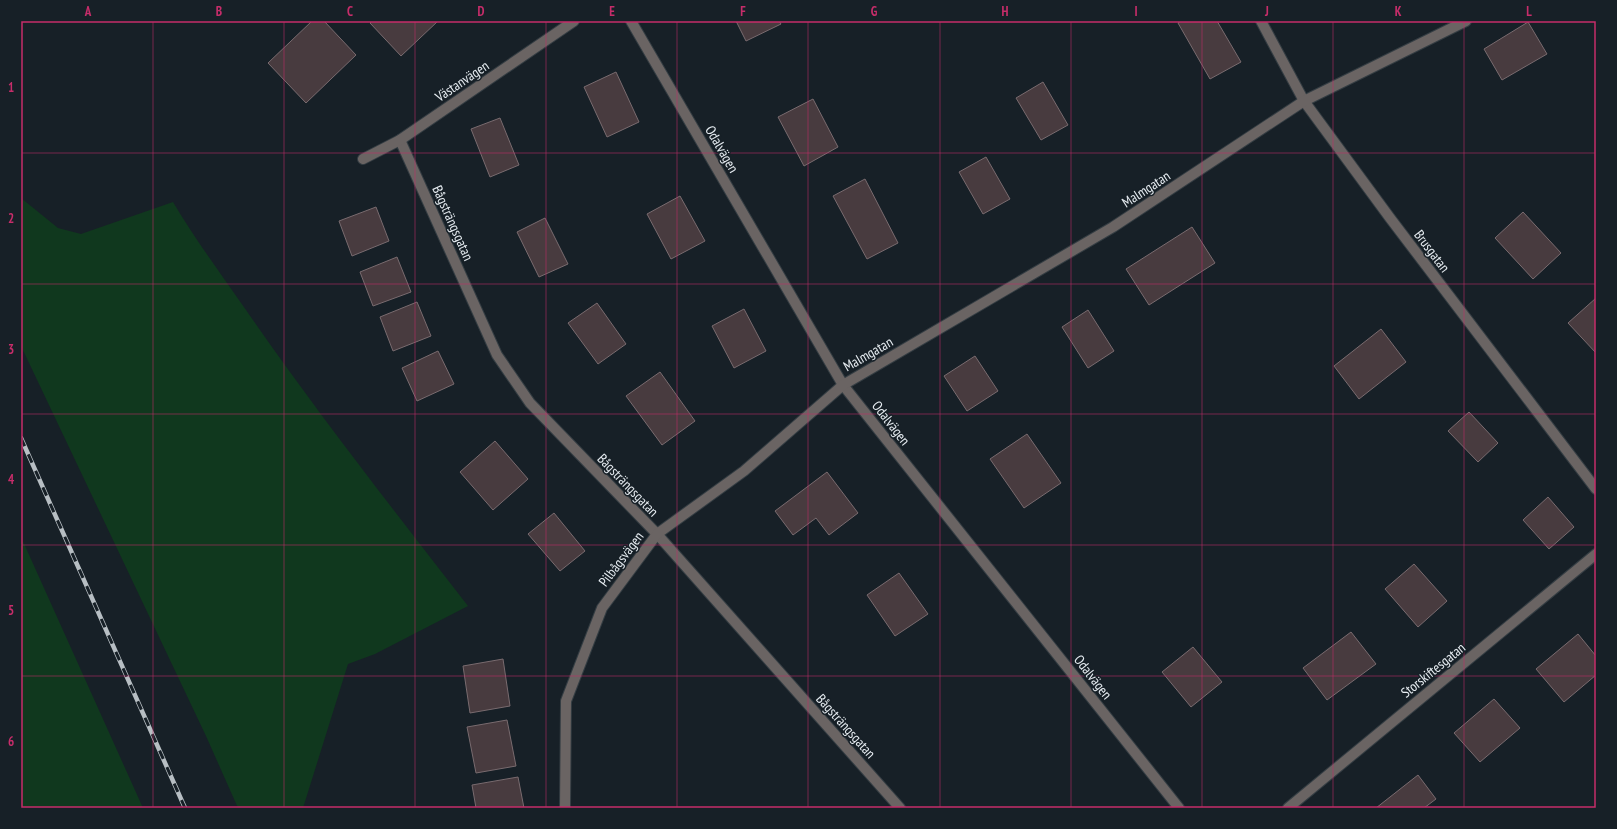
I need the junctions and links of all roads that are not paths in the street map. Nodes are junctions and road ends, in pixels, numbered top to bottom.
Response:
1 (574, 21) edge
2 (631, 21) edge
3 (1261, 21) edge
4 (1466, 21) edge
5 (1304, 101) junction
6 (400, 140) junction
7 (363, 159) dead end
8 (843, 385) junction
9 (1596, 489) edge
10 (657, 534) junction
11 (1596, 554) edge
12 (565, 808) edge
13 (900, 808) edge
14 (1179, 808) edge
15 (1288, 808) edge

1 - 6 street, Västanvägen
2 - 8 street, Odalvägen
3 - 5 street, Brusgatan
4 - 5 street, Malmgatan
5 - 8 street, Malmgatan
5 - 9 street, Brusgatan
6 - 7 street, Västanvägen
6 - 10 street, Bågsträngsgatan
8 - 10 street, Pilbågsvägen
8 - 14 street, Odalvägen
10 - 12 street, Pilbågsvägen
10 - 13 street, Bågsträngsgatan
11 - 15 street, Storskiftesgatan

